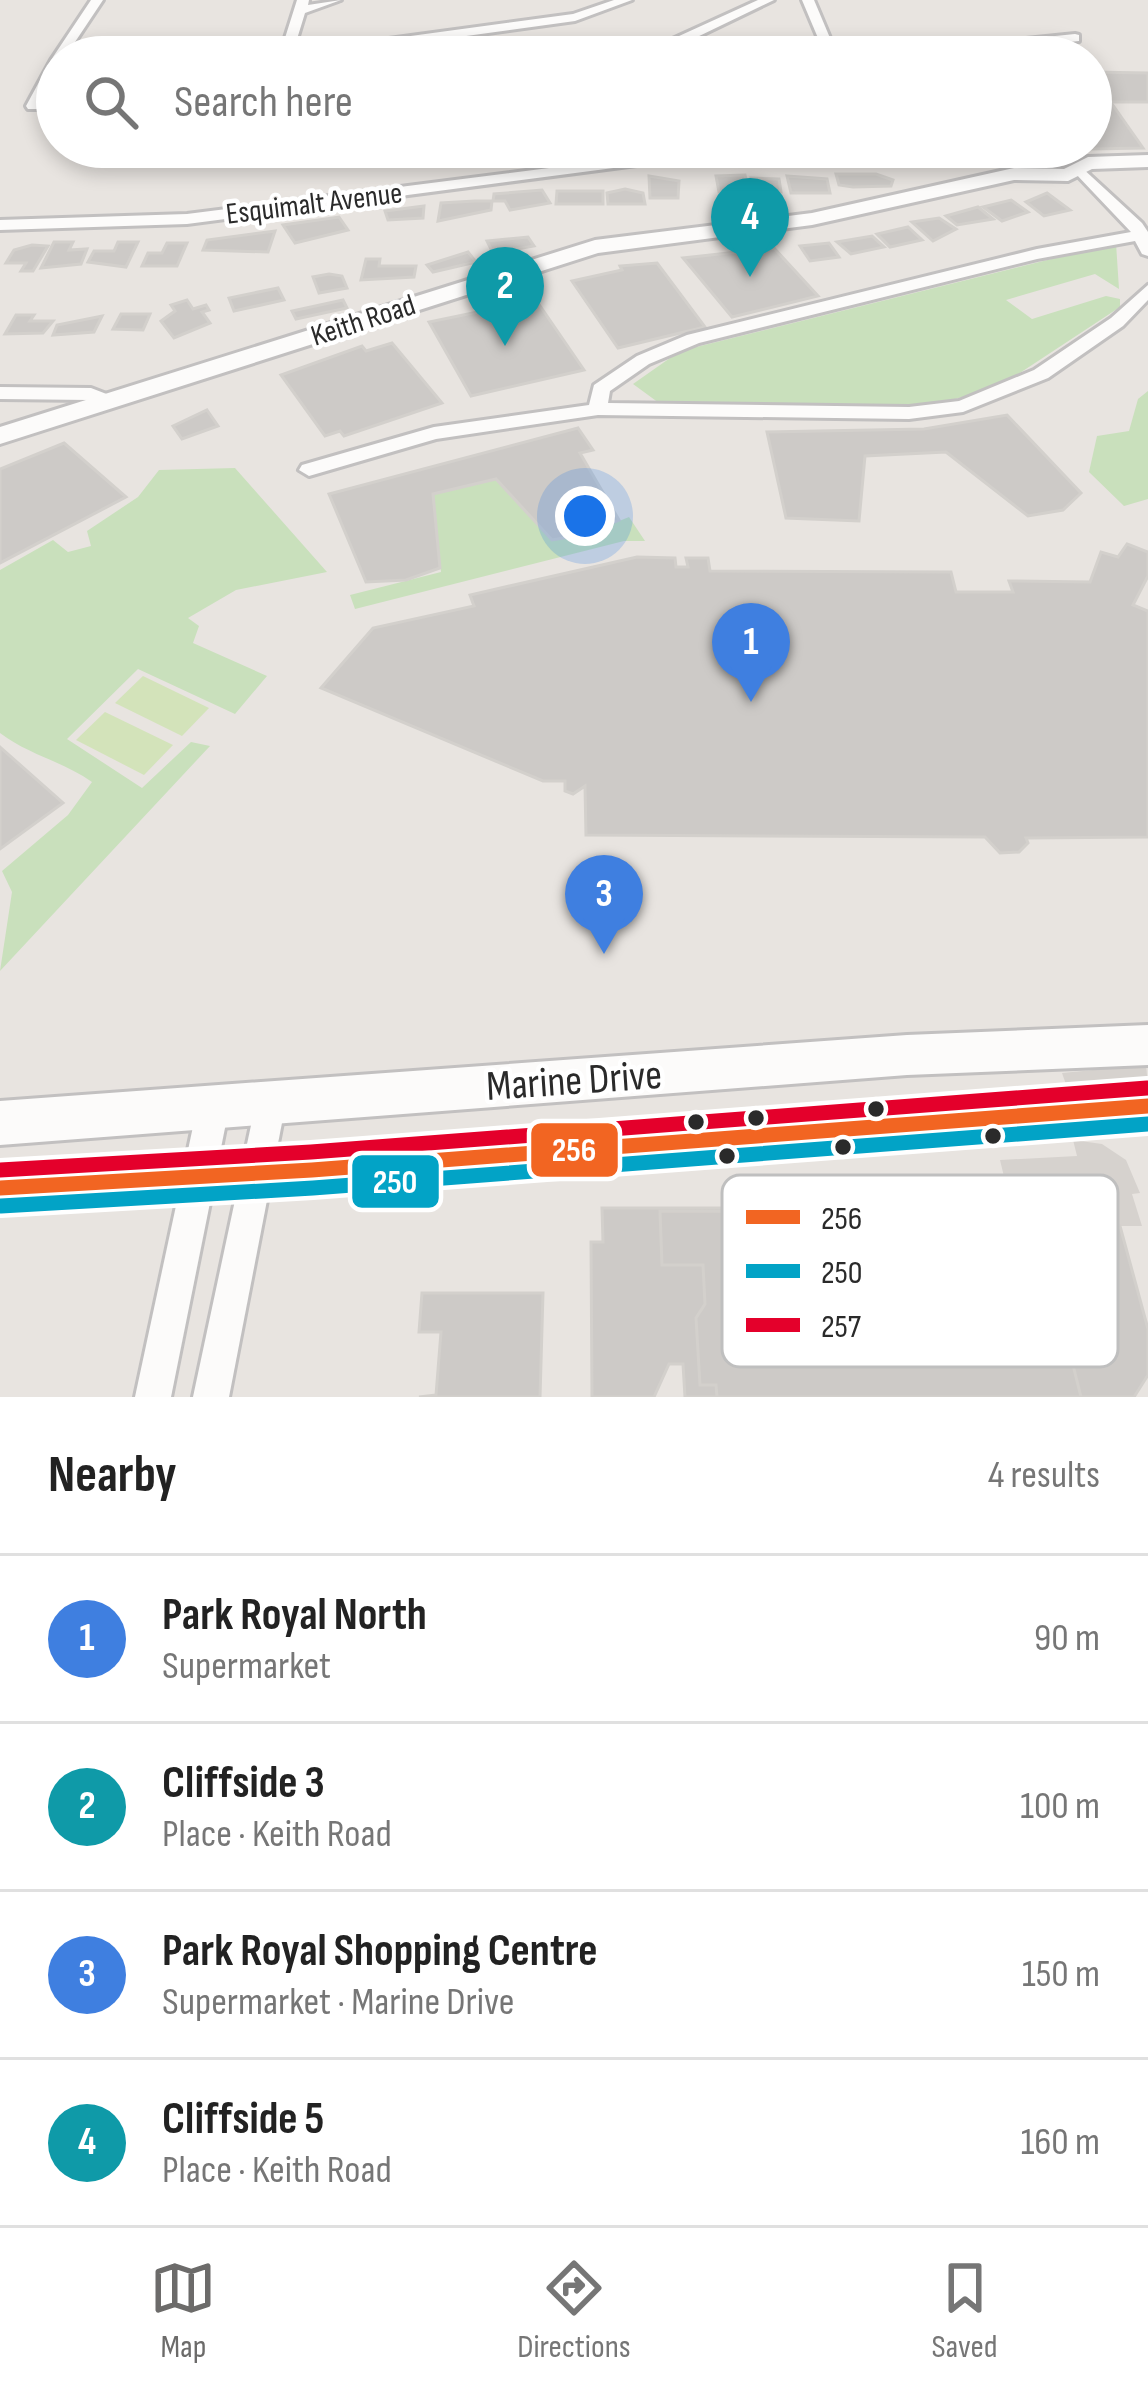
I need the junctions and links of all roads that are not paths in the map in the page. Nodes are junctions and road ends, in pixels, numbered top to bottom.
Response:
1 (97, 0) edge
2 (335, 0) edge
3 (626, 0) edge
4 (768, 0) edge
5 (808, 0) edge
6 (308, 4) edge
7 (73, 36) edge
8 (294, 36) edge
9 (437, 36) edge
10 (690, 36) edge
11 (823, 36) edge
12 (1148, 159) edge
13 (1112, 162) edge
14 (582, 168) edge
15 (1049, 168) edge
16 (1056, 168) edge
17 (0, 226) edge
18 (1145, 243) edge
19 (1148, 290) edge
20 (0, 393) edge
21 (112, 400) junction
22 (598, 409) junction
23 (0, 436) edge
24 (309, 470) dead end
25 (1148, 1045) edge
26 (272, 1102) junction
27 (1148, 1106) edge
28 (213, 1108) junction
29 (0, 1123) edge
30 (258, 1172) junction
31 (199, 1174) junction
32 (0, 1188) edge
33 (153, 1397) edge
34 (211, 1397) edge

1 - 7 street
2 - 6 street
3 - 9 street
4 - 10 street
5 - 11 street
6 - 8 street
12 - 13 main road, Keith Road
14 - 17 street, Esquimalt Avenue
15 - 21 main road, Keith Road
16 - 18 street
18 - 22 street
19 - 22 street
20 - 21 street
21 - 23 main road, Keith Road
22 - 24 street
25 - 26 main road, Marine Drive
26 - 28 main road, Marine Drive
26 - 30 street
27 - 30 main road, Marine Drive
28 - 29 main road, Marine Drive
28 - 31 street
30 - 31 main road, Marine Drive
30 - 34 street
31 - 32 main road, Marine Drive
31 - 33 street

